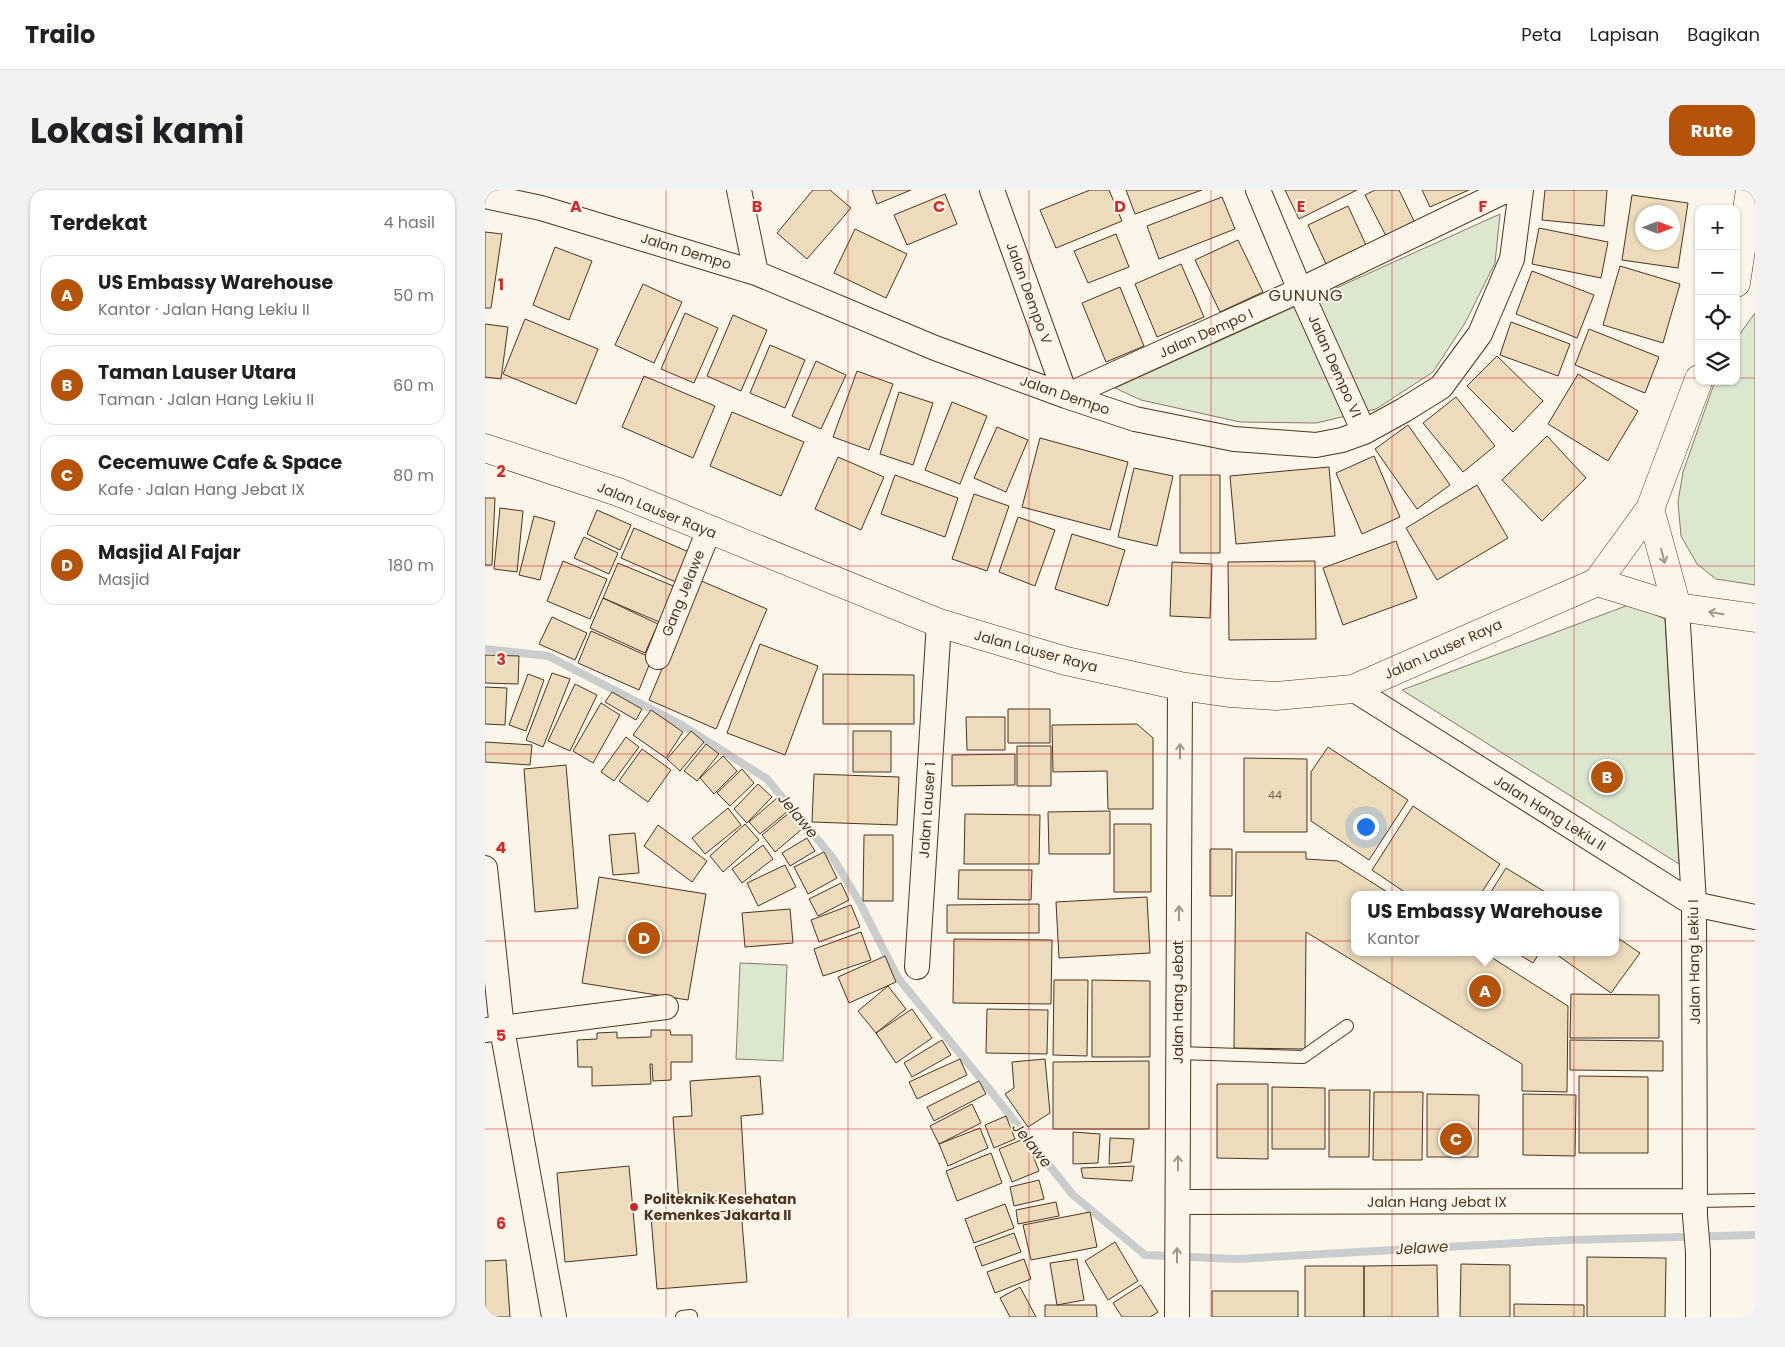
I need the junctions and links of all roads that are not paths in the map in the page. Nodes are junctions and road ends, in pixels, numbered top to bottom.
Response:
1 (739, 190) edge
2 (991, 190) edge
3 (1258, 190) edge
4 (1507, 190) edge
5 (1521, 190) edge
6 (1750, 190) edge
7 (485, 196) edge
8 (539, 199) edge
9 (1740, 256) edge
10 (756, 272) junction
11 (1755, 276) edge
12 (1740, 286) edge
13 (1300, 290) junction
14 (1696, 385) edge
15 (1065, 396) junction
16 (1365, 432) junction
17 (485, 448) edge
18 (1650, 509) junction
19 (709, 530) junction
20 (1597, 582) junction
21 (1677, 607) junction
22 (1755, 618) edge
23 (939, 623) junction
24 (658, 657) dead end
25 (1180, 686) junction
26 (1353, 689) junction
27 (485, 868) edge
28 (1693, 904) junction
29 (1755, 916) edge
30 (917, 967) dead end
31 (667, 1006) dead end
32 (1347, 1026) dead end
33 (493, 1030) edge
34 (1178, 1053) junction
35 (1755, 1200) edge
36 (1178, 1202) junction
37 (1695, 1208) junction
38 (555, 1317) edge
39 (1177, 1317) edge
40 (1697, 1317) edge

1 - 10 street
2 - 15 street, Jalan Dempo V
3 - 13 street, Jalan Dempo VI
4 - 13 street, Jalan Dempo I
5 - 16 street, Jalan Dempo
6 - 9 street
7 - 8 street, Jalan Dempo
8 - 10 street, Jalan Dempo
10 - 15 street, Jalan Dempo
11 - 12 street
13 - 15 street, Jalan Dempo I
13 - 16 street, Jalan Dempo VI
14 - 18 street
15 - 16 street, Jalan Dempo
17 - 19 street, Jalan Lauser Raya
18 - 20 street
18 -> 21 street
19 - 23 street, Jalan Lauser Raya
19 - 24 street, Gang Jelawe
20 - 21 street
20 - 26 street, Jalan Lauser Raya
22 -> 21 street
21 - 28 street, Jalan Hang Lekiu I
23 - 25 street, Jalan Lauser Raya
23 - 30 street, Jalan Lauser 1
25 - 26 street, Jalan Lauser Raya
34 -> 25 street, Jalan Hang Jebat
26 - 28 street, Jalan Hang Lekiu II
27 - 33 street
28 - 29 street, Jalan Hang Lekiu II
28 - 37 street, Jalan Hang Lekiu I
31 - 33 street
32 - 34 lane
33 - 38 street
36 -> 34 street, Jalan Hang Jebat
35 - 37 lane
36 - 37 street, Jalan Hang Jebat IX
39 -> 36 street, Jalan Hang Jebat
37 - 40 street, Jalan Hang Lekiu I

